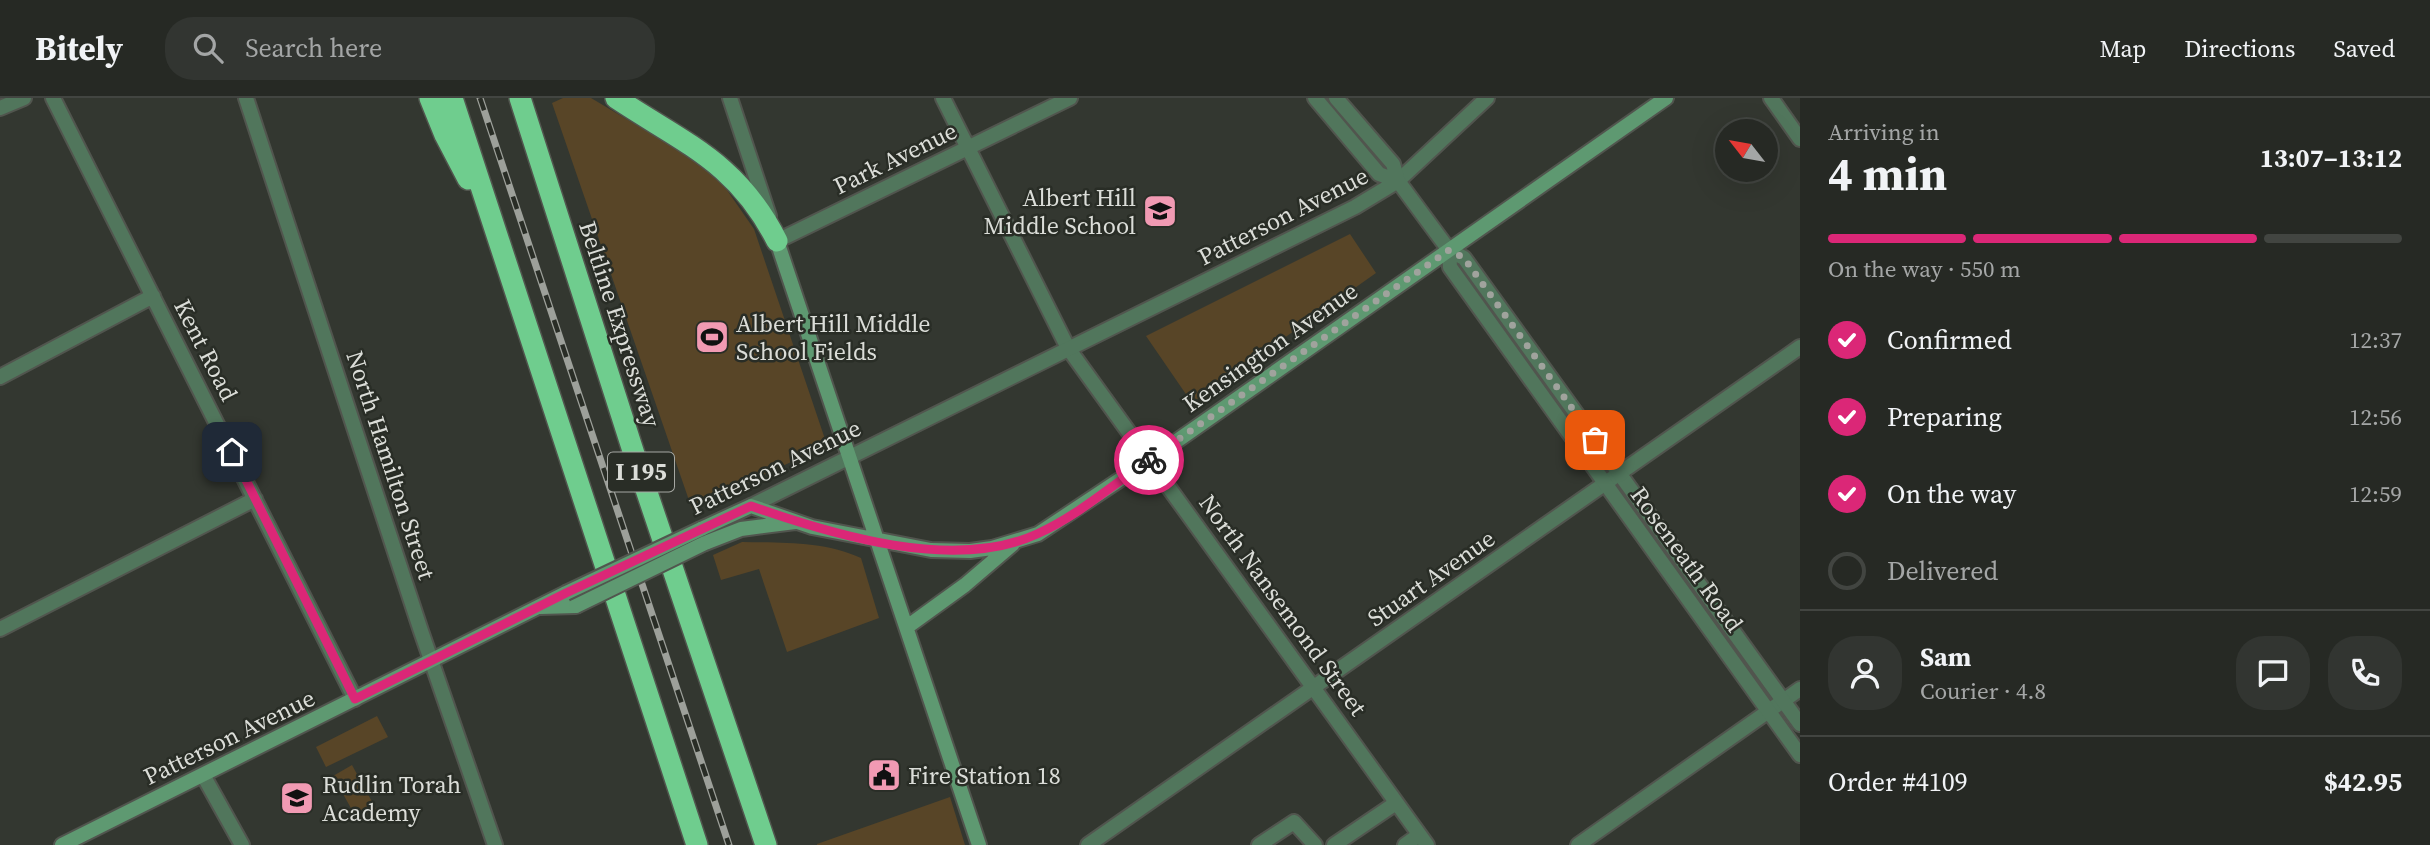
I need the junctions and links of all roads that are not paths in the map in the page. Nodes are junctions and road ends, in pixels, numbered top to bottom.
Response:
1 (24, 98) edge
2 (53, 98) edge
3 (246, 98) edge
4 (430, 98) edge
5 (452, 98) edge
6 (520, 98) edge
7 (616, 98) edge
8 (730, 98) edge
9 (943, 98) edge
10 (1070, 98) edge
11 (1315, 98) edge
12 (1336, 98) edge
13 (1486, 98) edge
14 (1665, 98) edge
15 (1771, 98) edge
16 (0, 108) edge
17 (1800, 139) edge
18 (968, 148) junction
19 (1398, 181) junction
20 (498, 237) junction
21 (777, 241) junction
22 (1449, 250) junction
23 (153, 296) junction
24 (1800, 347) edge
25 (1068, 348) junction
26 (0, 377) edge
27 (850, 457) junction
28 (1150, 459) junction
29 (1620, 474) junction
30 (1605, 484) junction
31 (255, 499) junction
32 (751, 506) junction
33 (797, 522) junction
34 (703, 536) junction
35 (879, 541) junction
36 (1014, 543) junction
37 (539, 607) junction
38 (907, 627) junction
39 (0, 629) edge
40 (432, 660) junction
41 (1314, 687) junction
42 (1800, 689) edge
43 (355, 699) junction
44 (1783, 701) junction
45 (1769, 711) junction
46 (1800, 724) edge
47 (1800, 755) edge
48 (203, 775) junction
49 (1396, 803) junction
50 (1423, 840) edge
51 (62, 845) edge
52 (242, 845) edge
53 (495, 845) edge
54 (697, 845) edge
55 (766, 845) edge
56 (979, 845) edge
57 (1088, 845) edge
58 (1259, 845) edge
59 (1315, 845) edge
60 (1335, 845) edge
61 (1405, 845) edge
62 (1578, 845) edge

1 - 16 street
2 - 23 street, Kent Road
3 - 40 street, North Hamilton Street
4 - 20 highway
5 - 20 highway, I 195
6 - 55 highway, Beltline Expressway / I 195
7 - 21 highway
8 - 21 street
9 - 18 street, North Nansemond Street
10 - 18 street, Park Avenue
11 - 19 street, Roseneath Road
12 - 19 street, Roseneath Road
13 - 19 street, Patterson Avenue
14 - 22 main road, Kensington Avenue
15 - 17 street
18 - 21 street, Park Avenue
18 - 25 street, North Nansemond Street
19 - 22 street, Roseneath Road
19 - 25 street, Patterson Avenue
20 - 54 highway, I 195
21 - 27 main road
22 - 28 main road, Kensington Avenue
22 - 29 street, Roseneath Road
22 - 30 street, Roseneath Road
23 - 26 street
23 - 31 street, Kent Road
24 - 29 street, Stuart Avenue
25 - 27 street, Patterson Avenue
25 - 28 street, North Nansemond Street
27 - 32 street, Patterson Avenue
27 - 35 main road
28 - 36 main road, Kensington Avenue
28 - 41 street, North Nansemond Street
29 - 30 street, Stuart Avenue
29 - 44 street, Roseneath Road
30 - 41 street, Stuart Avenue
30 - 45 street, Roseneath Road
31 - 39 street
31 - 43 street, Kent Road
32 - 33 main road, Kensington Avenue
32 - 34 main road, Patterson Avenue
33 - 34 main road
33 - 35 main road, Kensington Avenue
34 - 37 main road, Patterson Avenue, bridge
34 - 37 main road, bridge
35 - 36 main road, Kensington Avenue
35 - 38 main road
36 - 38 main road
37 - 40 main road, Patterson Avenue
38 - 56 main road
40 - 43 main road, Patterson Avenue
40 - 53 street, North Hamilton Street
41 - 49 street, North Nansemond Street
41 - 57 street, Stuart Avenue
42 - 44 street
43 - 48 main road, Patterson Avenue
44 - 45 street
44 - 46 street, Roseneath Road
45 - 47 street, Roseneath Road
45 - 62 street
48 - 51 main road, Patterson Avenue
48 - 52 street
49 - 50 street, North Nansemond Street
49 - 60 street
50 - 61 street
58 - 59 street

